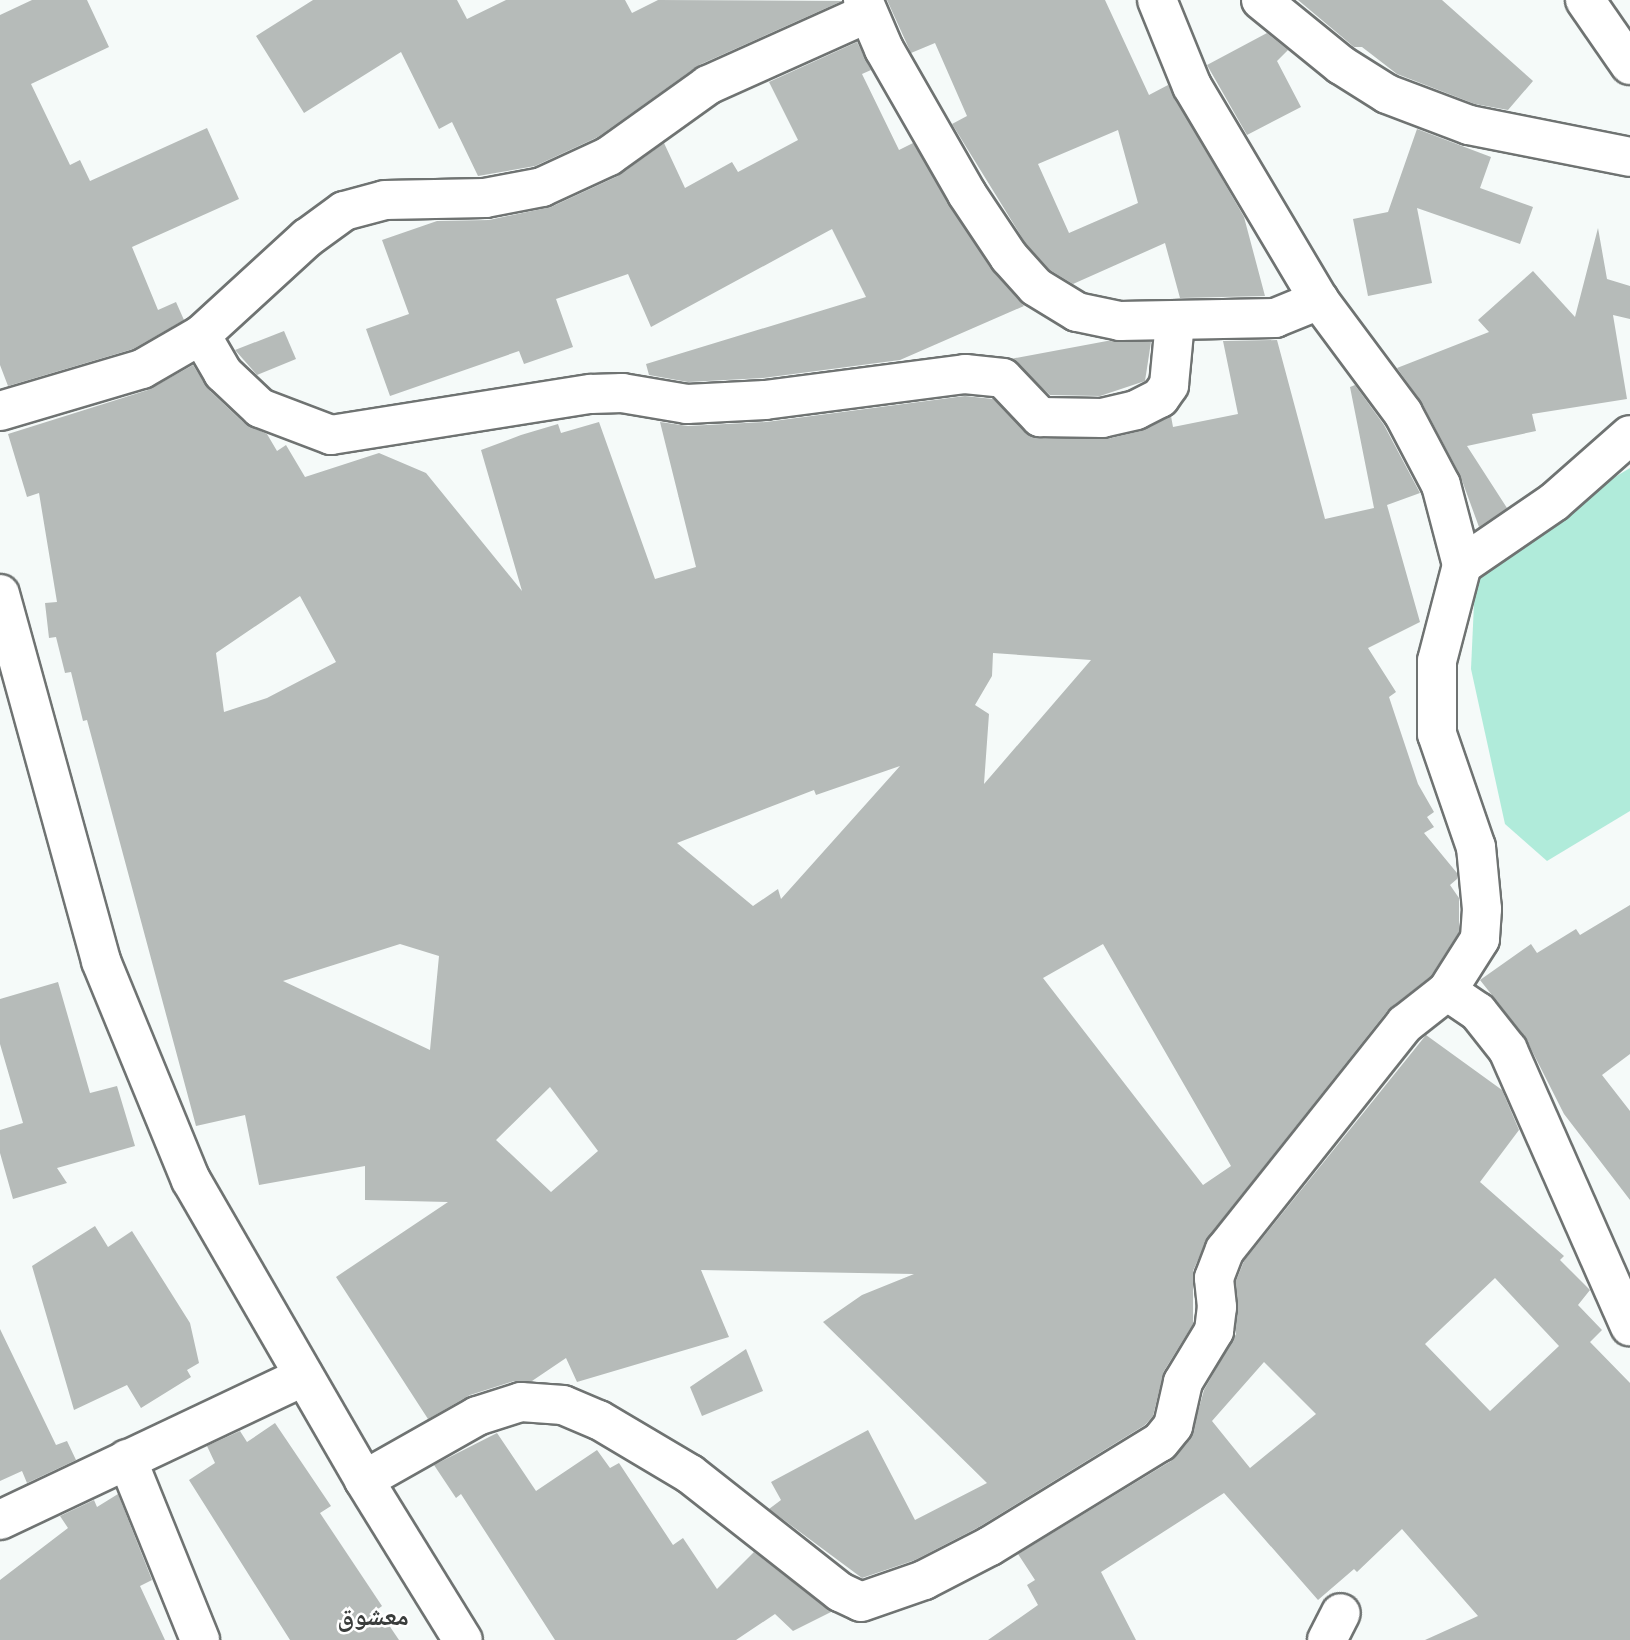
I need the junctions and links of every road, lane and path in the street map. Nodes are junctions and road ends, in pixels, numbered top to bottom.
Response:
1 (1157, 0) edge
2 (1261, 0) edge
3 (1584, 0) edge
4 (866, 6) edge
5 (1630, 65) edge
6 (1630, 157) edge
7 (1319, 300) junction
8 (1175, 322) junction
9 (201, 335) junction
10 (0, 411) edge
11 (1630, 435) edge
12 (1462, 565) junction
13 (0, 594) edge
14 (1447, 991) junction
15 (1630, 1326) edge
16 (304, 1376) junction
17 (127, 1459) junction
18 (364, 1480) junction
19 (0, 1520) edge
20 (200, 1640) edge
21 (463, 1640) edge

1 - 7 street
2 - 6 street
3 - 5 street
4 - 8 street
4 - 9 street
7 - 8 street
7 - 12 street
8 - 9 street
9 - 10 street
11 - 12 street
12 - 14 street
13 - 16 street
14 - 15 street
14 - 18 street
16 - 17 street
16 - 18 street
17 - 19 street
17 - 20 street
18 - 21 street

